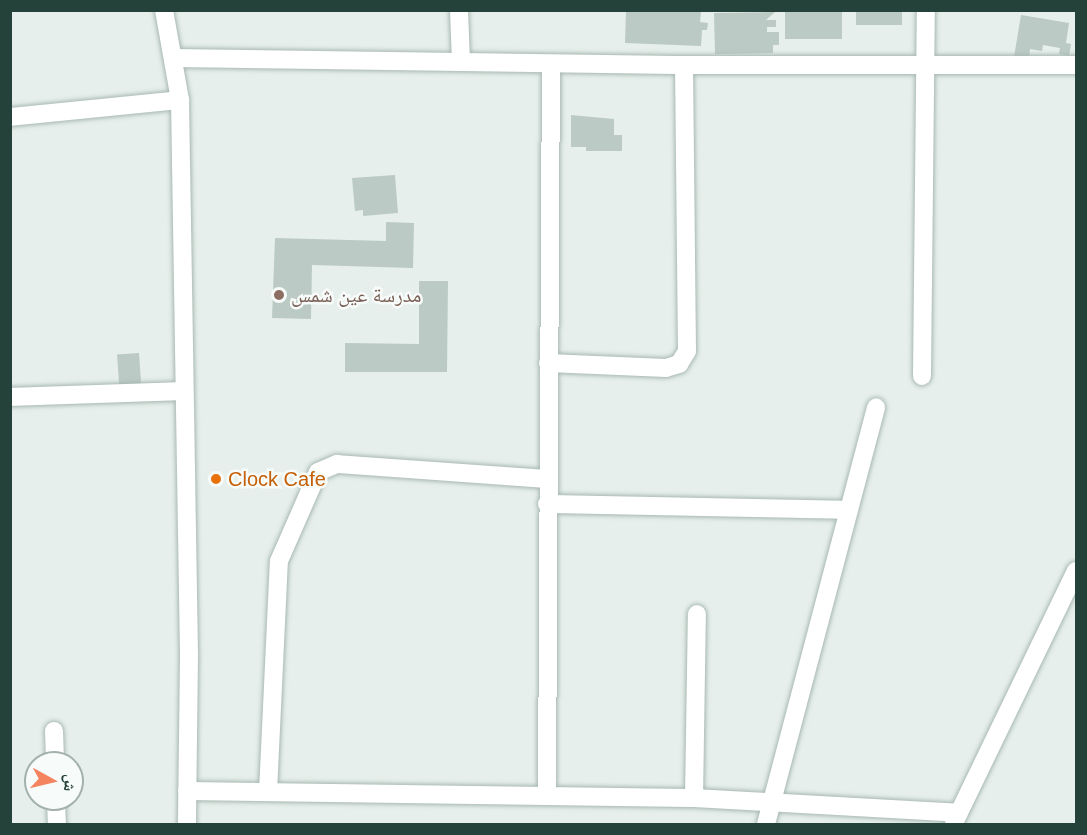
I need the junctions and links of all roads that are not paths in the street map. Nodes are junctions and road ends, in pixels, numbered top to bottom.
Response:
1 (164, 10) edge
2 (459, 10) edge
3 (926, 10) edge
4 (174, 58) junction
5 (461, 61) junction
6 (551, 64) junction
7 (925, 64) junction
8 (684, 65) junction
9 (1077, 65) edge
10 (180, 100) junction
11 (10, 117) edge
12 (548, 363) junction
13 (922, 376) dead end
14 (183, 391) junction
15 (10, 397) edge
16 (876, 406) dead end
17 (548, 479) junction
18 (547, 504) junction
19 (847, 510) junction
20 (1077, 571) edge
21 (698, 614) dead end
22 (54, 731) dead end
23 (55, 751) edge
24 (187, 791) junction
25 (268, 792) junction
26 (547, 794) junction
27 (694, 798) junction
28 (771, 801) junction
29 (956, 819) edge
30 (187, 825) edge
31 (766, 825) edge

1 - 4 street
2 - 5 street
3 - 7 street
4 - 5 street
4 - 10 street
5 - 6 street
6 - 8 street
6 - 12 street
7 - 8 street
7 - 9 street
7 - 13 street
8 - 12 street
10 - 11 street
10 - 14 street
12 - 17 street
14 - 15 street
14 - 24 street
16 - 19 street
17 - 18 street
17 - 25 street
18 - 19 street
18 - 26 street
19 - 28 street
20 - 29 street
21 - 27 street
22 - 23 street
24 - 25 street
24 - 30 street
25 - 26 street
26 - 27 street
27 - 28 street
28 - 29 street
28 - 31 street

